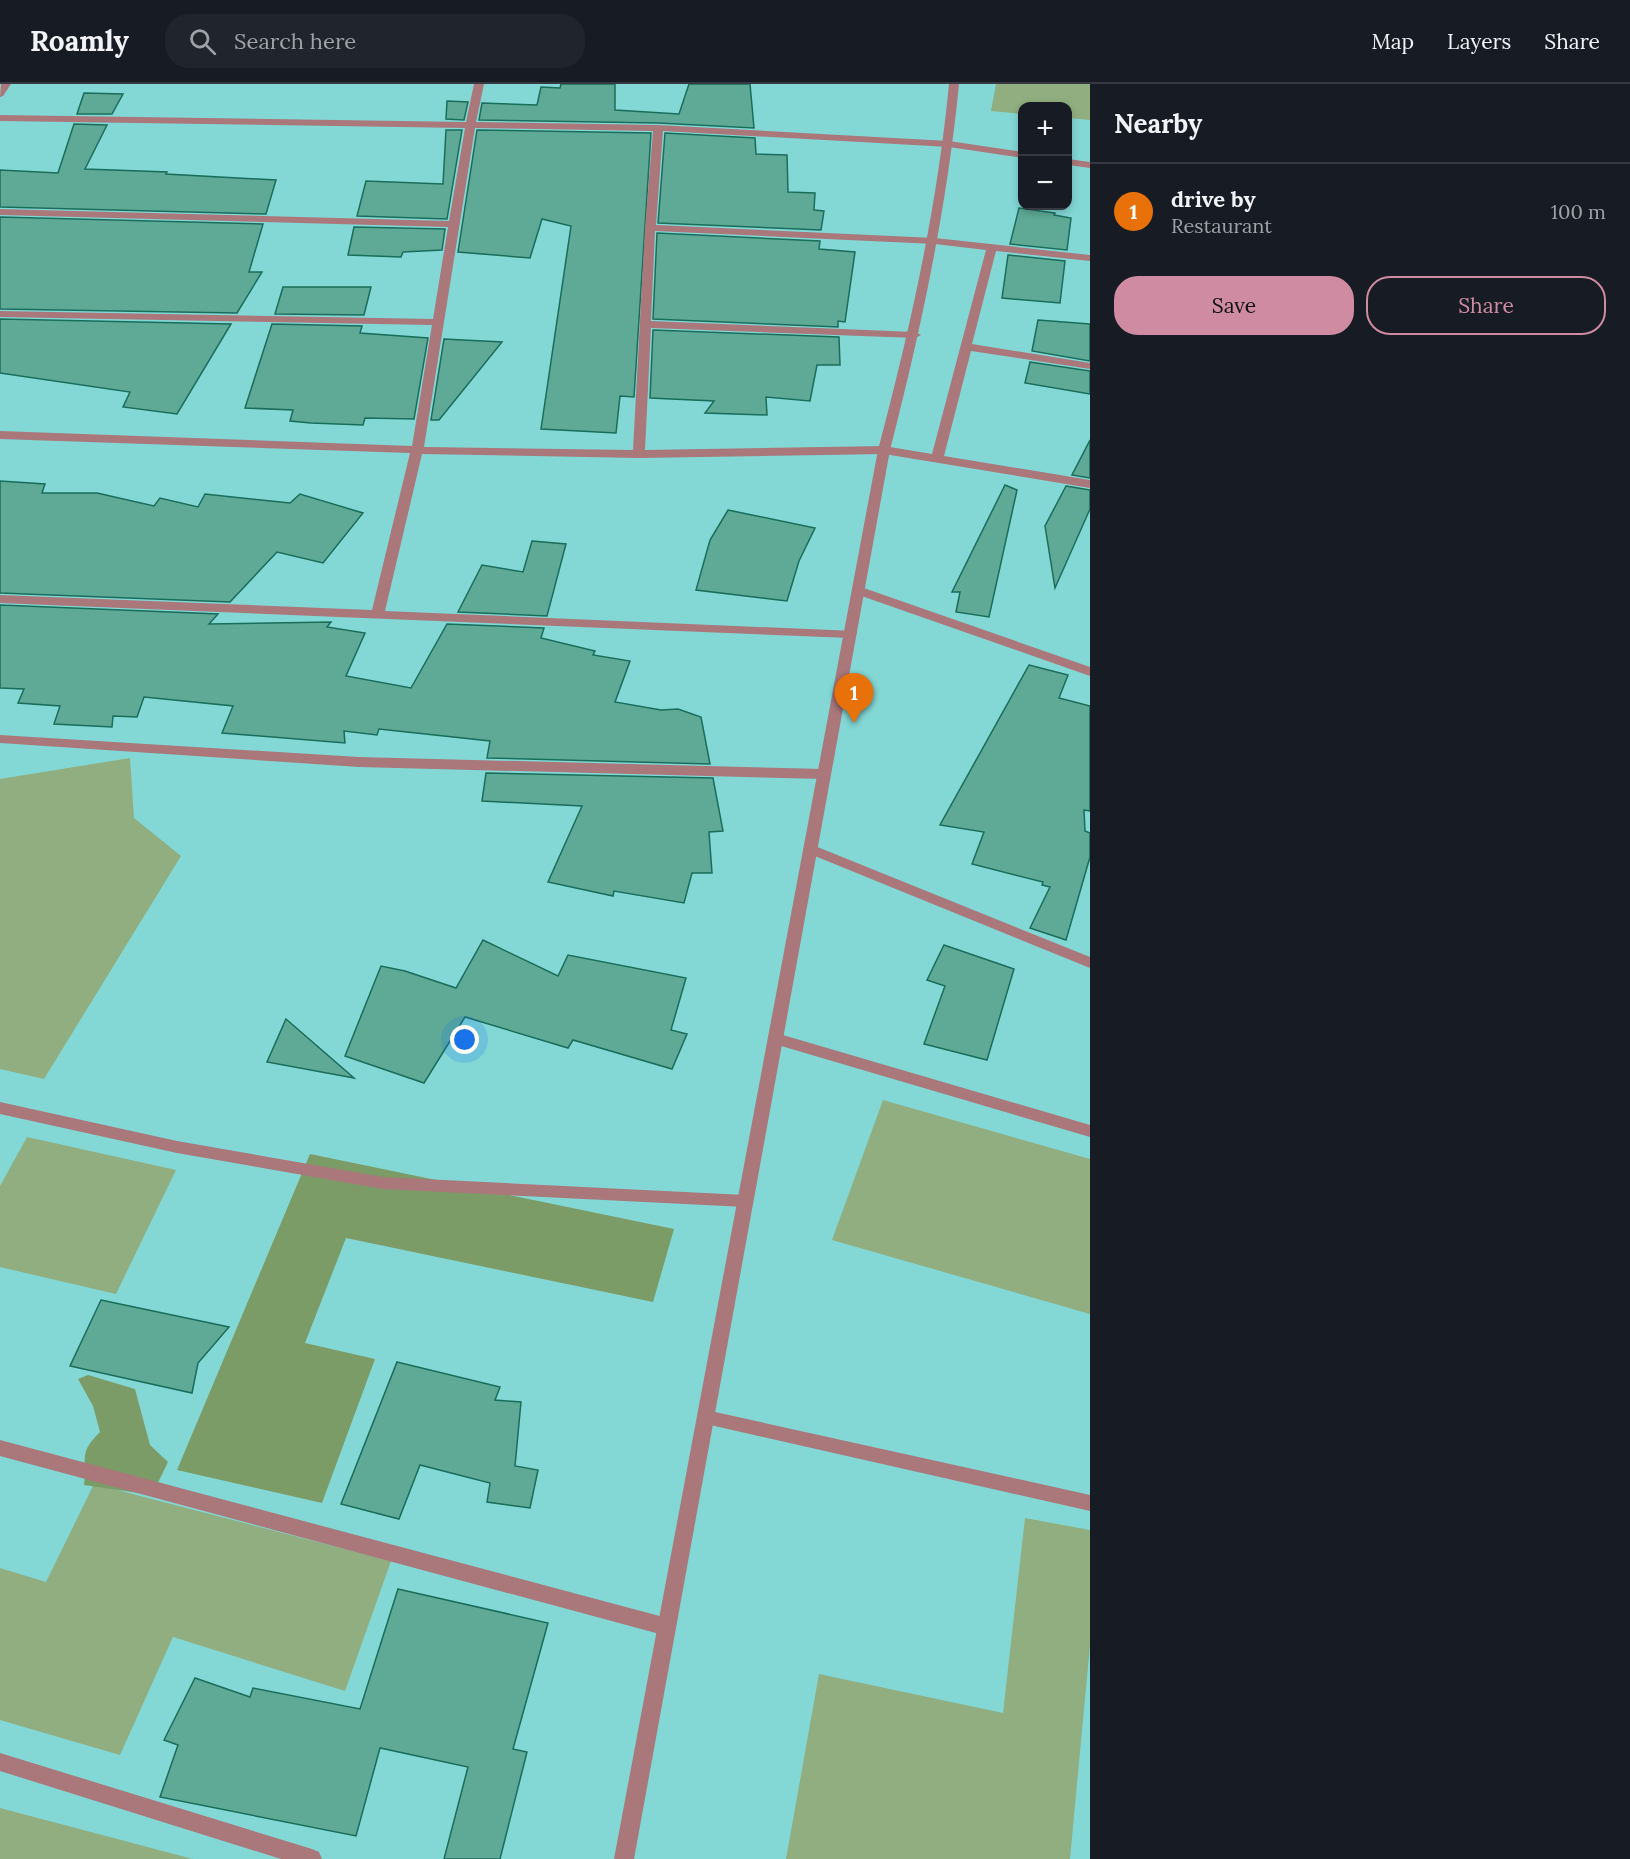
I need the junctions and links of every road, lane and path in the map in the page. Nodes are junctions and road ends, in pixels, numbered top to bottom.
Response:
1 (6, 84) edge
2 (479, 84) edge
3 (954, 84) edge
4 (0, 94) edge
5 (0, 118) edge
6 (470, 126) junction
7 (658, 128) junction
8 (949, 144) junction
9 (1018, 154) edge
10 (1072, 163) edge
11 (1090, 165) edge
12 (0, 212) edge
13 (454, 224) junction
14 (650, 228) junction
15 (935, 241) junction
16 (992, 247) junction
17 (1090, 258) edge
18 (0, 314) edge
19 (437, 322) junction
20 (646, 324) junction
21 (915, 335) junction
22 (966, 347) junction
23 (1090, 366) edge
24 (0, 435) edge
25 (417, 450) junction
26 (884, 450) junction
27 (639, 454) junction
28 (937, 459) junction
29 (1090, 484) edge
30 (858, 590) junction
31 (0, 599) edge
32 (378, 613) junction
33 (850, 634) junction
34 (1090, 672) edge
35 (0, 739) edge
36 (824, 774) junction
37 (810, 849) junction
38 (1090, 963) edge
39 (776, 1039) junction
40 (0, 1108) edge
41 (1090, 1131) edge
42 (745, 1201) junction
43 (706, 1416) junction
44 (0, 1448) edge
45 (1090, 1503) edge
46 (667, 1627) junction
47 (0, 1762) edge
48 (312, 1859) edge
49 (624, 1859) edge

1 - 4 street
2 - 6 street
3 - 8 street
5 - 6 street
6 - 7 street
6 - 13 street
7 - 8 street
7 - 14 street
8 - 9 street
8 - 15 street
10 - 11 street
12 - 13 street
13 - 19 street
14 - 15 street
14 - 20 street
15 - 16 street
15 - 21 street
16 - 17 street
16 - 22 street
18 - 19 street
19 - 25 street
20 - 21 street
20 - 27 street
21 - 26 street
22 - 23 street
22 - 28 street
24 - 25 street
25 - 27 street
25 - 32 street
26 - 27 street
26 - 28 street
26 - 30 street
28 - 29 street
30 - 33 street
30 - 34 street
31 - 32 street
32 - 33 street
33 - 36 street
35 - 36 street
36 - 37 street
37 - 38 street
37 - 39 street
39 - 41 street
39 - 42 street
40 - 42 street
42 - 43 street
43 - 45 street
43 - 46 street
44 - 46 street
46 - 49 street
47 - 48 street

